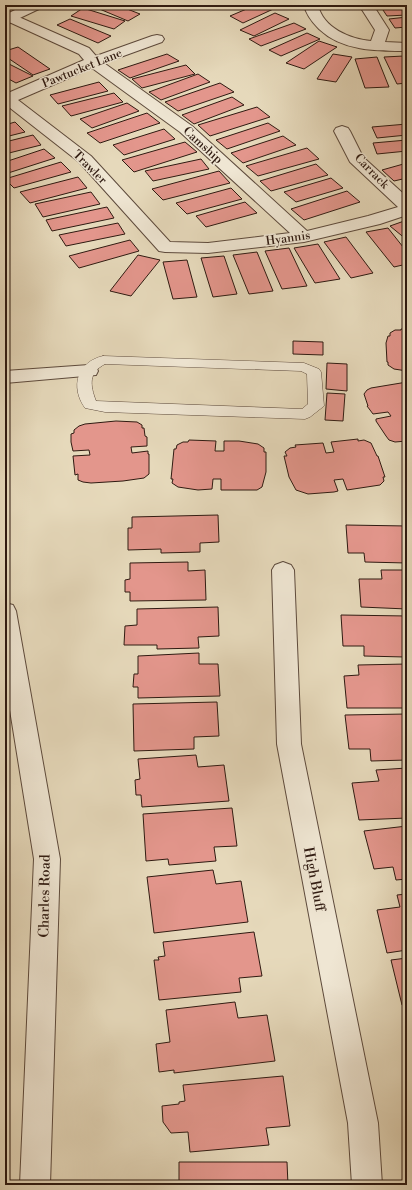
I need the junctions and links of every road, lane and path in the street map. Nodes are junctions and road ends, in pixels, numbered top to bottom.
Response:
1 (36, 5) edge
2 (311, 5) edge
3 (366, 5) edge
4 (7, 22) edge
5 (157, 39) dead end
6 (377, 46) junction
7 (407, 47) edge
8 (93, 62) junction
9 (6, 98) edge
10 (342, 131) dead end
11 (407, 208) edge
12 (304, 237) junction
13 (165, 247) joint
14 (86, 375) junction
15 (5, 378) edge
16 (5, 386) edge
17 (284, 570) dead end
18 (5, 611) edge
19 (35, 1185) edge
20 (366, 1185) edge

1 - 4 street
2 - 6 street
3 - 6 street
4 - 8 street, Camship
5 - 8 street, Pawtucket Lane
6 - 7 street
8 - 9 street, Pawtucket Lane
8 - 12 street, Camship
9 - 13 street, Trawler
10 - 11 street, Carrack
11 - 12 street, Hyannis
12 - 13 street, Hyannis
14 - 14 lane
14 - 15 street
14 - 16 street
17 - 20 street, High Bluff
18 - 19 street, Charles Road

